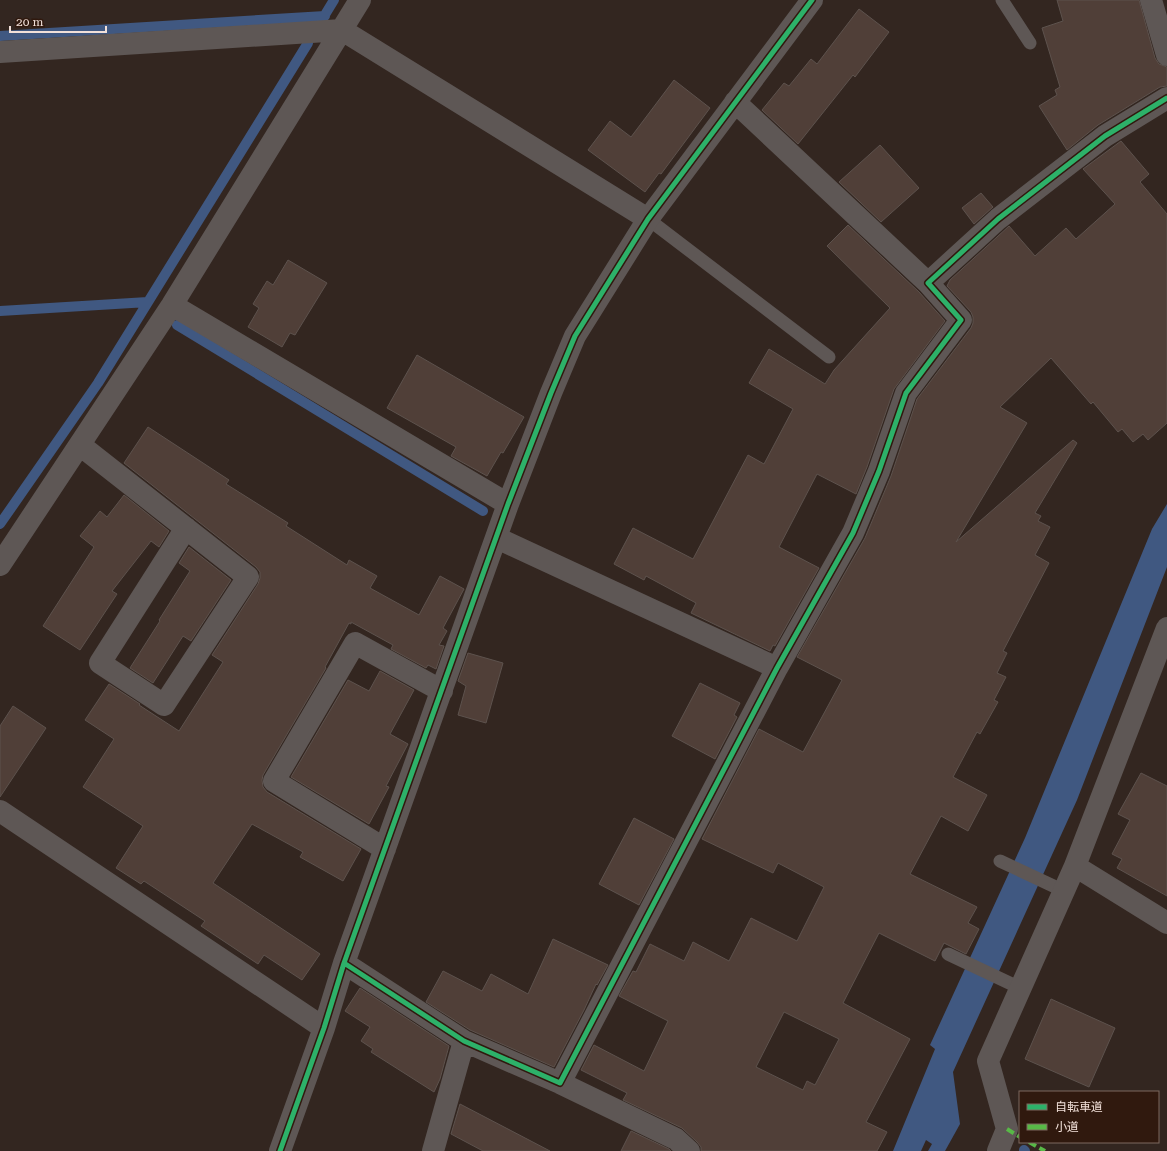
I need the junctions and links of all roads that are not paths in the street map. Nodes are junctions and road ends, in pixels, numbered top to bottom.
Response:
1 (360, 0) edge
2 (812, 0) edge
3 (1002, 0) edge
4 (1151, 0) edge
5 (342, 30) junction
6 (1030, 44) dead end
7 (0, 52) edge
8 (1167, 55) edge
9 (1167, 98) edge
10 (735, 102) junction
11 (648, 219) junction
12 (928, 283) junction
13 (172, 305) junction
14 (829, 357) dead end
15 (80, 445) junction
16 (508, 504) junction
17 (186, 528) junction
18 (497, 538) junction
19 (0, 565) edge
20 (1167, 628) edge
21 (777, 668) junction
22 (442, 691) junction
23 (0, 811) edge
24 (385, 849) junction
25 (1004, 862) dead end
26 (1075, 866) junction
27 (1057, 888) junction
28 (1167, 922) edge
29 (948, 954) dead end
30 (344, 963) junction
31 (1012, 984) junction
32 (324, 1028) junction
33 (464, 1041) junction
34 (560, 1083) junction
35 (280, 1151) edge
36 (433, 1151) edge
37 (689, 1151) edge
38 (998, 1151) edge

1 - 5 street
2 - 10 street
3 - 6 lane
4 - 8 street
5 - 7 street
5 - 11 street
5 - 13 street
9 - 12 street
10 - 11 street
10 - 12 street
11 - 14 lane
11 - 16 street
12 - 21 street
13 - 15 street
13 - 16 street
15 - 17 street
15 - 19 street
16 - 18 street
17 - 17 street
18 - 21 street
18 - 22 street
20 - 26 street
21 - 34 street
22 - 24 street
22 - 24 street
23 - 32 street
24 - 30 street
25 - 27 lane
26 - 27 street
26 - 28 street
27 - 31 street
29 - 31 lane
30 - 32 street
30 - 33 street
31 - 38 street
32 - 35 street
33 - 34 street
33 - 36 street
34 - 37 street

